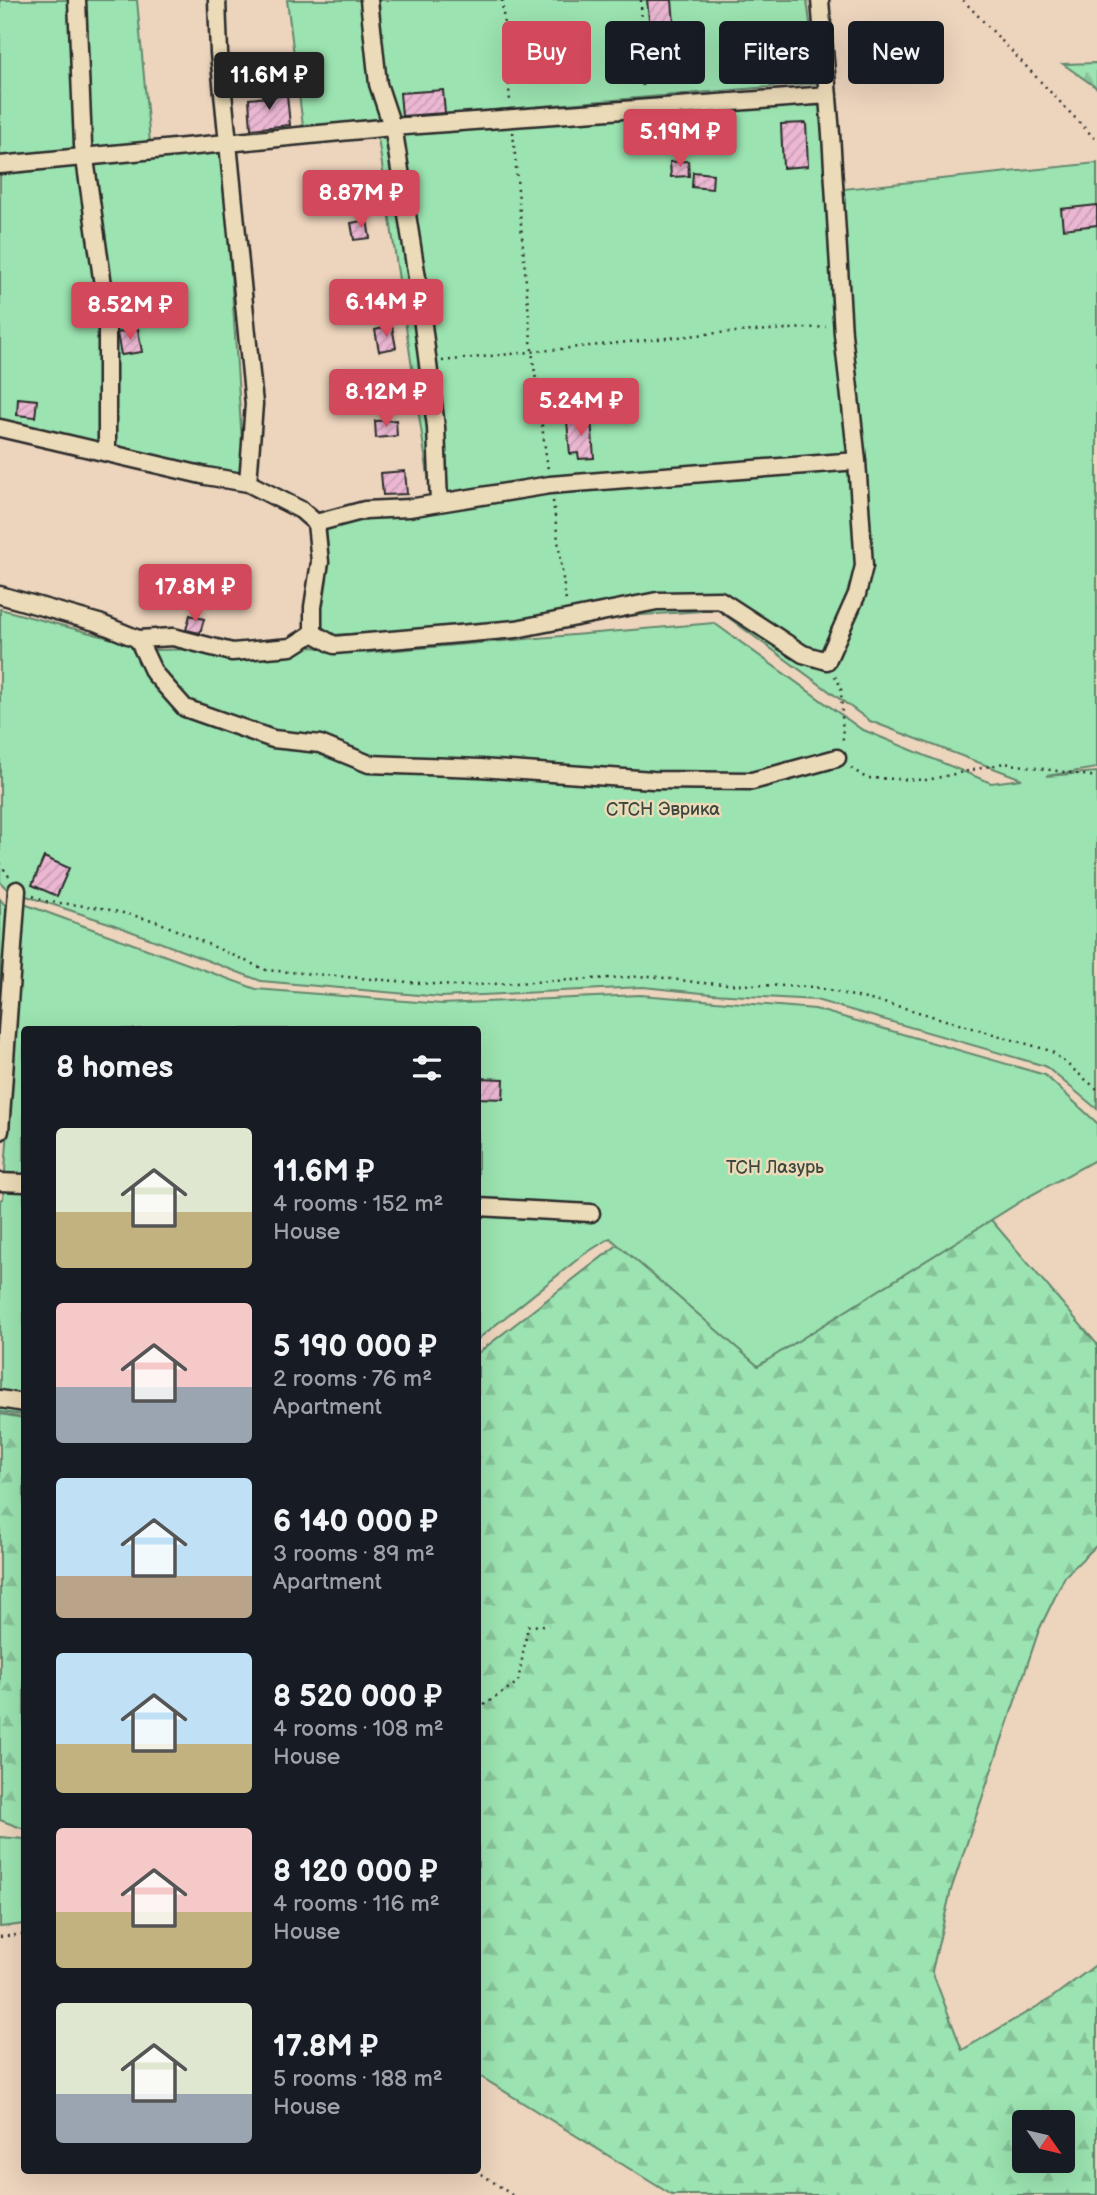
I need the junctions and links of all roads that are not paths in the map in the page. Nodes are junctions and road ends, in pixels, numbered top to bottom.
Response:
1 (77, 0) edge
2 (217, 0) edge
3 (369, 0) edge
4 (820, 0) edge
5 (828, 94) junction
6 (392, 127) junction
7 (228, 144) junction
8 (85, 158) junction
9 (0, 165) edge
10 (0, 428) edge
11 (107, 452) junction
12 (857, 461) junction
13 (248, 483) junction
14 (439, 503) junction
15 (316, 523) junction
16 (0, 595) edge
17 (313, 633) junction
18 (138, 639) junction
19 (837, 758) road end
20 (18, 890) road end
21 (0, 1131) edge
22 (0, 1182) edge
23 (21, 1183) edge
24 (481, 1207) edge
25 (591, 1213) dead end
26 (0, 1399) edge
27 (21, 1402) edge

1 - 8 street
2 - 7 street
3 - 6 street
4 - 5 street
5 - 6 street
5 - 12 street
6 - 7 street
6 - 14 street
7 - 8 street
7 - 13 street
8 - 9 street
8 - 11 street
10 - 11 street
11 - 13 street
12 - 14 street
12 - 17 street
13 - 15 street
14 - 15 street
15 - 17 street
16 - 18 street
17 - 18 street
18 - 19 street
20 - 21 street
22 - 23 street
24 - 25 street
26 - 27 street

